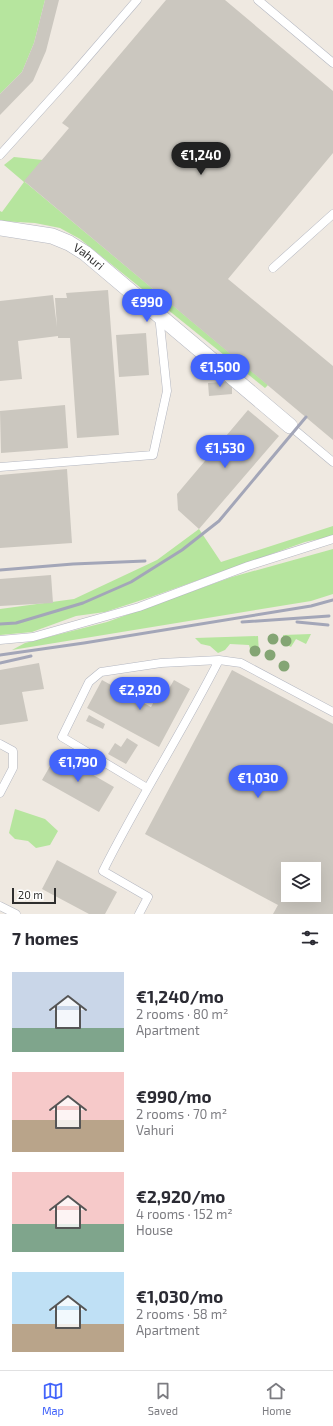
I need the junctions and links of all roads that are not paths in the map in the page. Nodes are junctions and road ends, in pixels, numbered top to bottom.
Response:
1 (137, 0) edge
2 (258, 0) edge
3 (333, 63) edge
4 (0, 155) edge
5 (333, 214) edge
6 (0, 228) edge
7 (273, 268) dead end
8 (159, 315) junction
9 (290, 426) joint
10 (333, 462) edge
11 (0, 467) edge
12 (333, 539) edge
13 (0, 640) edge
14 (219, 660) junction
15 (333, 712) edge
16 (0, 744) edge
17 (147, 788) junction
18 (0, 794) edge
19 (0, 906) edge
20 (16, 914) edge
21 (139, 914) edge

1 - 4 lane
2 - 3 lane
5 - 7 lane
6 - 8 street, Vahuri
8 - 9 street, Vahuri
8 - 11 lane
9 - 10 lane
12 - 13 lane
14 - 15 lane
14 - 17 lane
14 - 17 lane
16 - 18 lane
17 - 21 lane
19 - 20 lane

